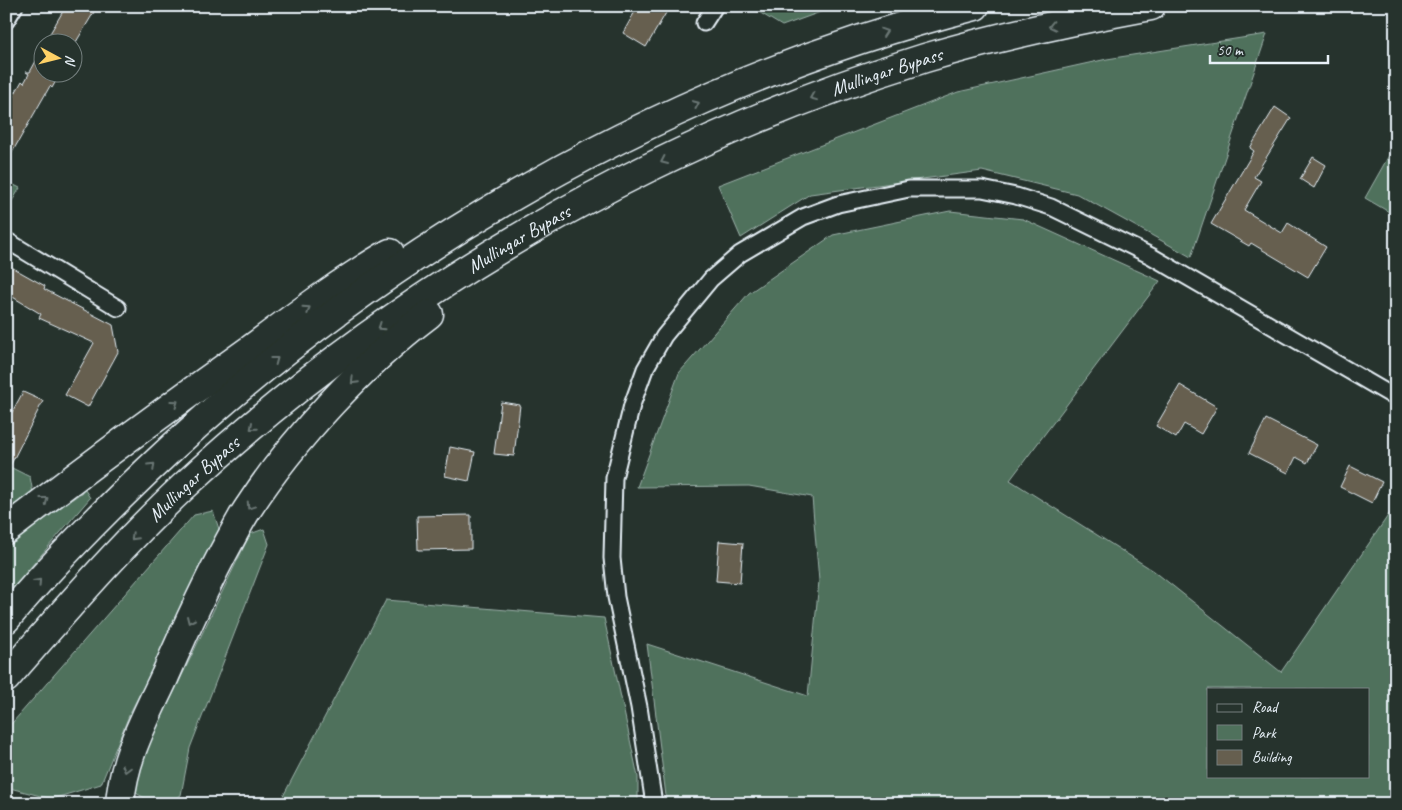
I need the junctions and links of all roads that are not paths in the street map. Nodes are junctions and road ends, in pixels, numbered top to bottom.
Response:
1 (15, 6) edge
2 (715, 6) edge
3 (975, 6) edge
4 (1151, 6) edge
5 (6, 21) edge
6 (704, 23) dead end
7 (636, 131) junction
8 (632, 176) junction
9 (6, 240) edge
10 (118, 308) dead end
11 (1396, 398) edge
12 (6, 530) edge
13 (6, 619) edge
14 (6, 678) edge
15 (120, 804) edge
16 (654, 804) edge

1 - 5 street
2 - 6 street
7 -> 3 highway, Mullingar Bypass
4 -> 8 highway, Mullingar Bypass
12 -> 7 highway
13 -> 7 highway, Mullingar Bypass
8 -> 14 highway, Mullingar Bypass
8 -> 15 highway
9 - 10 street
11 - 16 street

